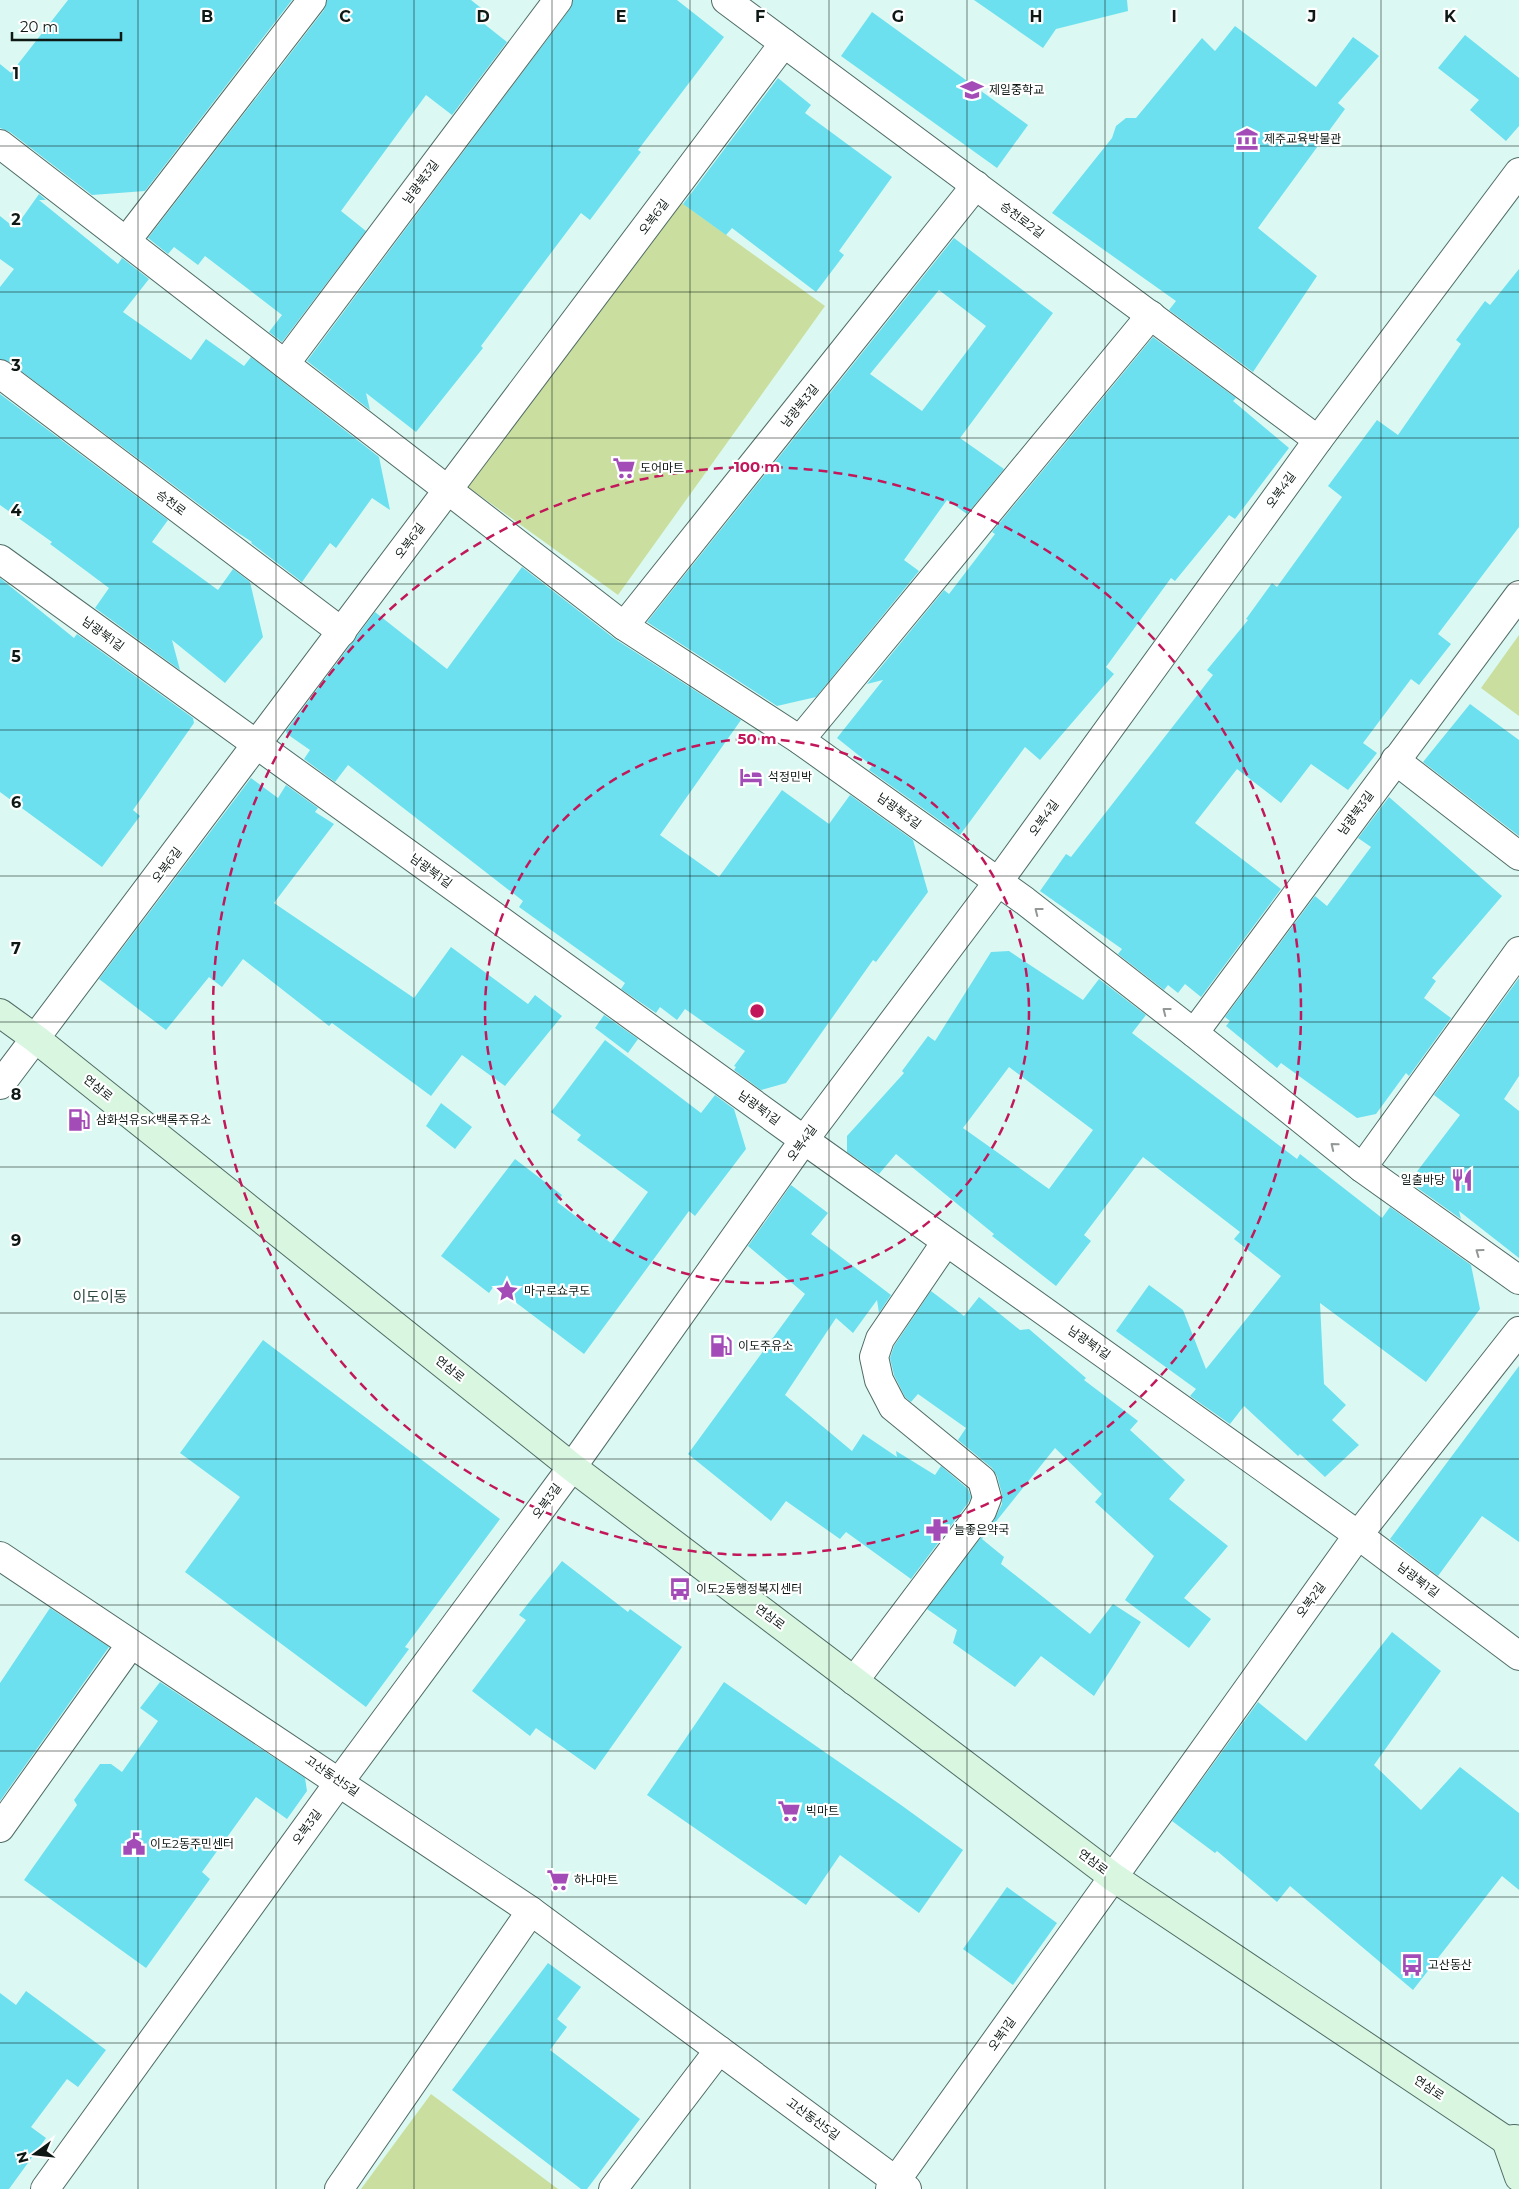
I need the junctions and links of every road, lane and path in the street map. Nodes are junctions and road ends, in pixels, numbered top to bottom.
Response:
1 (312, 0) edge
2 (558, 0) edge
3 (726, 0) edge
4 (784, 43) junction
5 (0, 144) edge
6 (1516, 182) edge
7 (976, 185) junction
8 (126, 240) junction
9 (1151, 315) junction
10 (284, 364) junction
11 (0, 374) edge
12 (1318, 440) junction
13 (448, 490) junction
14 (0, 560) edge
15 (1519, 595) edge
16 (624, 626) junction
17 (342, 632) junction
18 (800, 740) junction
19 (257, 745) junction
20 (1395, 760) junction
21 (1519, 856) edge
22 (998, 882) junction
23 (1519, 951) edge
24 (0, 1013) edge
25 (1194, 1033) junction
26 (36, 1039) junction
27 (0, 1085) edge
28 (804, 1140) junction
29 (1362, 1168) junction
30 (946, 1242) junction
31 (1519, 1280) edge
32 (1519, 1331) edge
33 (572, 1467) junction
34 (1358, 1535) junction
35 (0, 1556) edge
36 (131, 1644) junction
37 (1519, 1656) edge
38 (854, 1681) junction
39 (340, 1781) junction
40 (0, 1828) edge
41 (1113, 1877) junction
42 (531, 1911) junction
43 (719, 2050) junction
44 (1515, 2143) edge
45 (1519, 2177) edge
46 (898, 2186) edge
47 (45, 2189) edge
48 (339, 2189) edge
49 (613, 2189) edge

1 - 8 street
2 - 10 street, 남광북3길
3 - 4 street, 승천로2길
4 - 7 street, 승천로2길
4 - 13 street, 오복6길
5 - 8 street, 남광북3길
6 - 12 street, 오복4길
7 - 9 street, 승천로2길
7 - 16 street, 남광북3길
8 - 10 street, 남광북3길
9 - 12 street, 승천로2길
9 - 18 street
10 - 13 street, 남광북3길
11 - 17 street, 승천로
12 - 22 street, 오복4길
13 - 16 street, 남광북3길
13 - 17 street, 오복6길
14 - 19 street, 남광북1길
15 - 20 street, 남광북3길
16 - 18 street, 남광북3길
17 - 19 street, 오복6길
18 - 22 street, 남광북3길
19 - 26 street, 오복6길
19 - 28 street, 남광북1길
20 - 21 street
20 - 25 street, 남광북3길
25 -> 22 street, 남광북3길
22 - 28 street, 오복4길
23 - 29 street
24 - 26 main road, 연삼로
29 -> 25 street, 남광북3길
26 - 27 street, 오복6길
26 - 33 main road, 연삼로
28 - 30 street, 남광북1길
28 - 33 street, 오복4길
31 -> 29 street, 남광북3길
30 - 34 street, 남광북1길
30 - 38 street
32 - 34 street, 오복2길
33 - 38 main road, 연삼로
33 - 39 street, 오복3길
34 - 37 street, 남광북1길
34 - 41 street, 오복2길
35 - 36 street, 고산동산5길
36 - 39 street, 고산동산5길
36 - 40 street
38 - 41 main road, 연삼로
39 - 42 street, 고산동산5길
39 - 47 street, 오복3길
41 - 44 main road, 연삼로
41 - 46 street, 오복1길
42 - 43 street, 고산동산5길
42 - 48 street
43 - 46 street, 고산동산5길
43 - 49 street
44 - 45 main road

